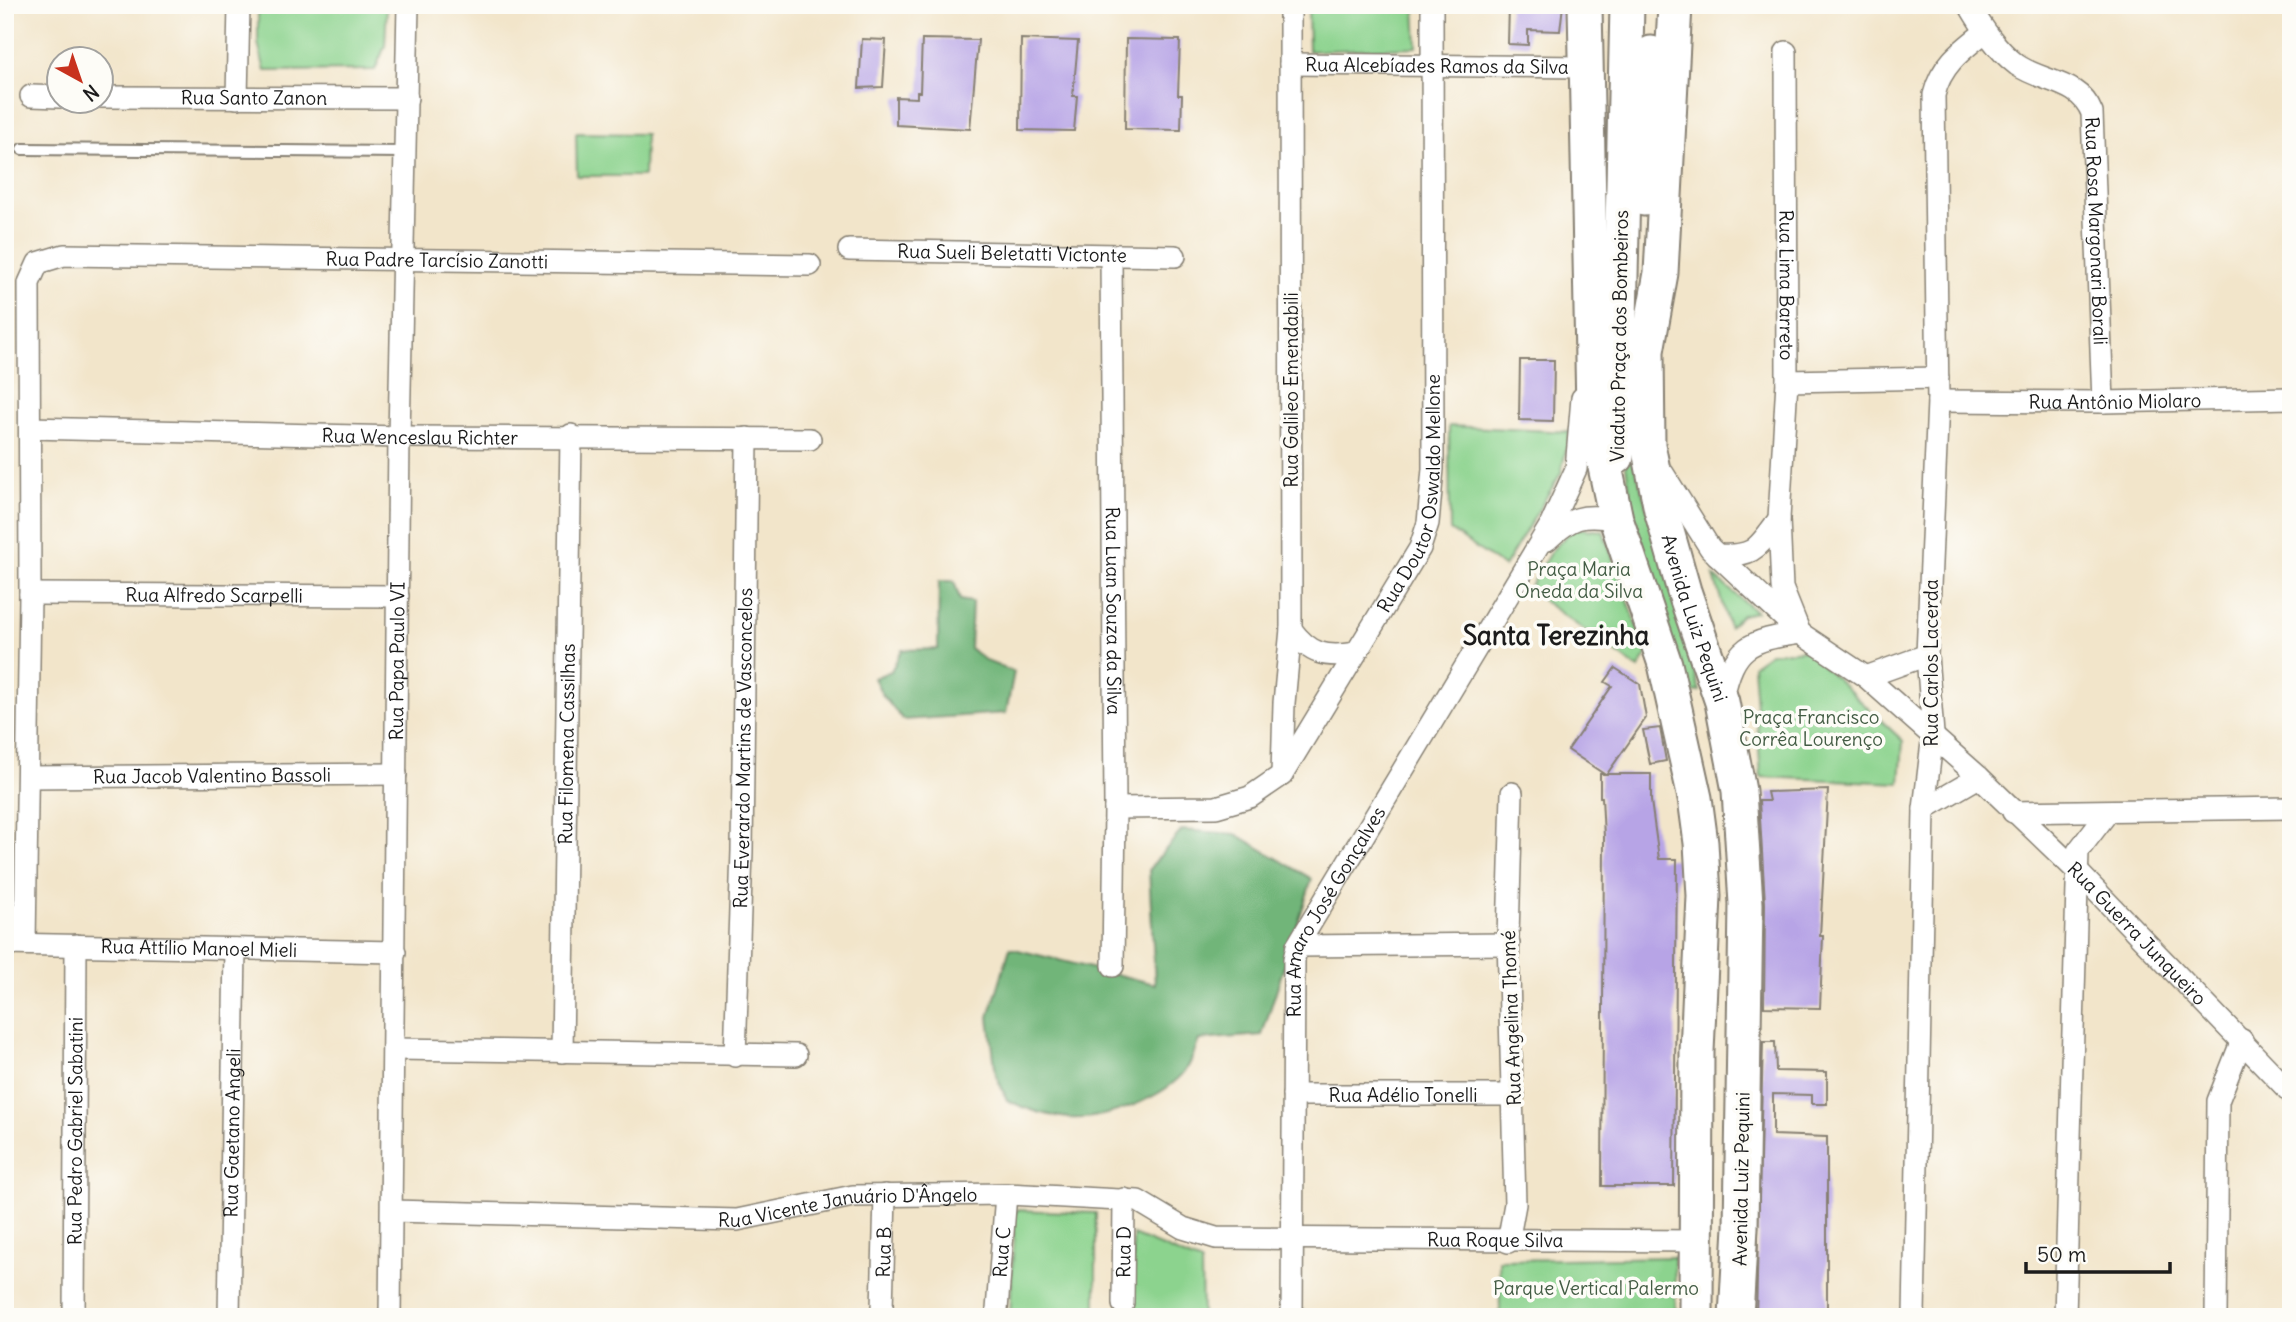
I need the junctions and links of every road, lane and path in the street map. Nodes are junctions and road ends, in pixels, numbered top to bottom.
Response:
1 (239, 5) edge
2 (408, 5) edge
3 (1290, 5) edge
4 (1432, 5) edge
5 (1585, 5) edge
6 (1627, 5) edge
7 (1653, 5) edge
8 (1675, 5) edge
9 (1969, 5) edge
10 (1985, 32) junction
11 (1786, 52) dead end
12 (1290, 64) junction
13 (1432, 64) junction
14 (1584, 67) junction
15 (31, 96) dead end
16 (46, 97) edge
17 (116, 97) edge
18 (407, 97) junction
19 (237, 98) junction
20 (22, 149) dead end
21 (406, 152) junction
22 (1633, 154) junction
23 (849, 250) dead end
24 (1111, 256) junction
25 (1175, 256) dead end
26 (405, 258) junction
27 (810, 265) dead end
28 (1590, 284) junction
29 (1647, 352) junction
30 (1938, 378) junction
31 (1787, 381) junction
32 (2291, 398) edge
33 (1938, 401) junction
34 (2103, 402) junction
35 (30, 428) junction
36 (570, 436) junction
37 (399, 437) junction
38 (747, 438) junction
39 (810, 439) dead end
40 (1648, 445) junction
41 (1616, 519) junction
42 (1779, 519) junction
43 (1534, 550) junction
44 (1717, 555) junction
45 (30, 594) junction
46 (398, 596) junction
47 (1291, 629) junction
48 (1800, 634) junction
49 (1356, 653) junction
50 (1927, 655) junction
51 (1866, 677) junction
52 (1723, 702) junction
53 (1933, 734) junction
54 (396, 774) junction
55 (1282, 775) junction
56 (28, 777) junction
57 (1979, 777) junction
58 (1512, 793) dead end
59 (1115, 808) junction
60 (2291, 808) edge
61 (1924, 809) junction
62 (2013, 812) junction
63 (2108, 812) junction
64 (2079, 873) junction
65 (15, 944) edge
66 (1509, 944) junction
67 (76, 945) junction
68 (1297, 946) junction
69 (234, 949) junction
70 (395, 952) junction
71 (1113, 966) dead end
72 (2242, 1040) junction
73 (394, 1049) junction
74 (562, 1052) junction
75 (1697, 1052) junction
76 (796, 1055) dead end
77 (735, 1056) junction
78 (2291, 1093) edge
79 (1293, 1094) junction
80 (1514, 1095) junction
81 (1006, 1194) junction
82 (885, 1195) junction
83 (1124, 1199) junction
84 (392, 1211) junction
85 (1741, 1227) junction
86 (1293, 1240) junction
87 (1698, 1241) junction
88 (1508, 1242) junction
89 (1123, 1304) dead end
90 (882, 1310) dead end
91 (997, 1310) dead end
92 (1914, 1315) dead end
93 (74, 1317) edge
94 (229, 1317) edge
95 (390, 1317) edge
96 (1292, 1317) edge
97 (1696, 1317) edge
98 (1736, 1317) edge
99 (2065, 1317) edge
100 (2216, 1317) edge

1 - 19 street
2 - 18 street, Rua Papa Paulo VI
3 - 12 street, Rua Galileo Emendabili
4 - 13 street, Rua Doutor Oswaldo Mellone
5 - 14 main road
6 - 22 main road
7 - 22 main road
8 - 29 main road, Avenida Luiz Pequini
9 - 10 street, Rua Rosa Margonari Borali
10 - 30 street, Rua Carlos Lacerda
10 - 34 street, Rua Rosa Margonari Borali
11 - 31 street, Rua Lima Barreto
12 - 13 street, Rua Alcebíades Ramos da Silva
12 - 47 street, Rua Galileo Emendabili
13 - 14 street, Rua Alcebíades Ramos da Silva
13 - 49 street, Rua Doutor Oswaldo Mellone
14 - 28 main road
15 - 16 street
17 - 19 street, Rua Santo Zanon
18 - 19 street, Rua Santo Zanon
18 - 21 street, Rua Papa Paulo VI
20 - 21 lane
21 - 26 street, Rua Papa Paulo VI
22 - 29 main road, Viaduto Praça dos Bombeiros
22 - 41 main road, Viaduto Praça dos Bombeiros
23 - 24 street, Rua Sueli Beletatti Victonte
24 - 25 street, Rua Sueli Beletatti Victonte
24 - 59 street, Rua Luan Souza da Silva
26 - 27 street, Rua Padre Tarcísio Zanotti
26 - 35 street, Rua Padre Tarcísio Zanotti
26 - 37 street, Rua Papa Paulo VI
28 - 41 main road
28 - 43 street, Rua Amaro José Gonçalves
29 - 40 main road, Avenida Luiz Pequini
30 - 31 street
30 - 33 street, Rua Carlos Lacerda
31 - 42 street, Rua Lima Barreto
32 - 34 street, Rua Antônio Miolaro
33 - 34 street, Rua Antônio Miolaro
33 - 50 street, Rua Carlos Lacerda
35 - 37 street, Rua Wenceslau Richter
35 - 45 street
36 - 37 street, Rua Wenceslau Richter
36 - 38 street, Rua Wenceslau Richter
36 - 74 street, Rua Filomena Cassilhas
37 - 46 street, Rua Papa Paulo VI
38 - 39 street, Rua Wenceslau Richter
38 - 77 street, Rua Everardo Martins de Vasconcelos
40 - 44 street, Rua Guerra Junqueiro
40 - 52 main road, Avenida Luiz Pequini
41 - 43 street, Rua Amaro José Gonçalves
41 - 75 main road
42 - 44 street
42 - 48 street, Rua Lima Barreto
43 - 68 street, Rua Amaro José Gonçalves
44 - 48 street, Rua Guerra Junqueiro
45 - 46 street, Rua Alfredo Scarpelli
45 - 56 street
46 - 54 street, Rua Papa Paulo VI
47 - 49 street
47 - 55 street, Rua Galileo Emendabili
48 - 51 street, Rua Guerra Junqueiro
48 - 52 street
49 - 55 street, Rua Doutor Oswaldo Mellone
50 - 51 street
50 - 53 street, Rua Carlos Lacerda
51 - 53 street, Rua Guerra Junqueiro
52 - 85 main road, Avenida Luiz Pequini
53 - 57 street, Rua Guerra Junqueiro
53 - 61 street, Rua Carlos Lacerda
54 - 56 street, Rua Jacob Valentino Bassoli
54 - 70 street, Rua Papa Paulo VI
55 - 59 street, Rua Doutor Oswaldo Mellone
56 - 65 street
57 - 61 street
57 - 62 street, Rua Guerra Junqueiro
58 - 66 street, Rua Angelina Thomé
59 - 71 street, Rua Luan Souza da Silva
60 - 63 street
61 - 92 street, Rua Carlos Lacerda
62 - 63 street
62 - 64 street, Rua Guerra Junqueiro
63 - 64 street
64 - 72 street, Rua Guerra Junqueiro
64 - 99 street
65 - 67 street, Rua Attílio Manoel Mieli
66 - 68 street
66 - 80 street, Rua Angelina Thomé
67 - 69 street, Rua Attílio Manoel Mieli
67 - 93 street, Rua Pedro Gabriel Sabatini
68 - 79 street, Rua Amaro José Gonçalves
69 - 70 street, Rua Attílio Manoel Mieli
69 - 94 street, Rua Gaetano Angeli
70 - 73 street, Rua Papa Paulo VI
72 - 78 street, Rua Guerra Junqueiro
72 - 100 street
73 - 74 street
73 - 84 street, Rua Papa Paulo VI
74 - 77 street
75 - 85 main road
75 - 87 main road
76 - 77 street
79 - 80 street, Rua Adélio Tonelli
79 - 86 street, Rua Amaro José Gonçalves
80 - 88 street, Rua Angelina Thomé
81 - 82 street, Rua Vicente Januário D'Ângelo
81 - 83 street, Rua Vicente Januário D'Ângelo
81 - 91 street, Rua C
82 - 84 street, Rua Vicente Januário D'Ângelo
82 - 90 street, Rua B
83 - 86 street, Rua Vicente Januário D'Ângelo
83 - 89 street, Rua D
84 - 95 street, Rua Papa Paulo VI
85 - 98 main road, Avenida Luiz Pequini
86 - 88 street, Rua Roque Silva
86 - 96 street, Rua Amaro José Gonçalves
87 - 88 street, Rua Roque Silva
87 - 97 main road

